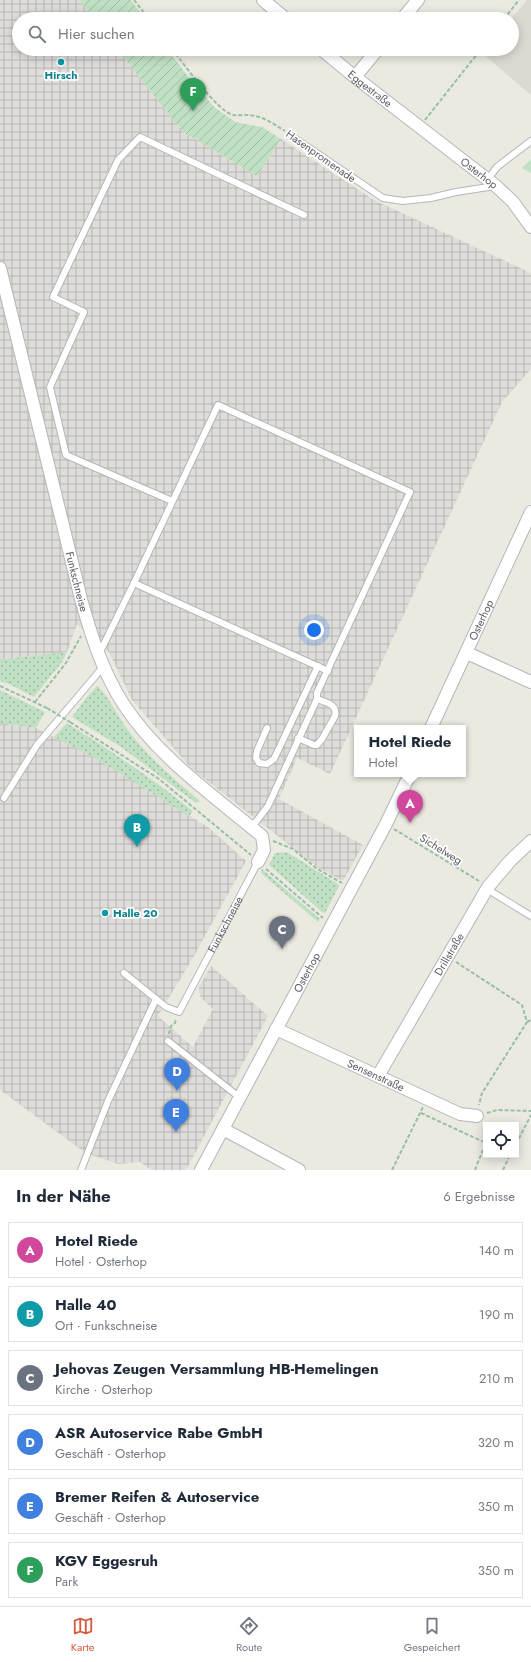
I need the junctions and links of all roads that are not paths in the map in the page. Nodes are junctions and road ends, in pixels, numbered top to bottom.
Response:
1 (263, 0) edge
2 (418, 0) edge
3 (278, 12) edge
4 (408, 12) edge
5 (330, 56) edge
6 (372, 56) edge
7 (355, 77) junction
8 (420, 127) joint
9 (290, 134) road end
10 (531, 141) edge
11 (492, 182) junction
12 (304, 215) dead end
13 (531, 227) edge
14 (0, 268) edge
15 (172, 501) junction
16 (531, 512) edge
17 (134, 583) junction
18 (467, 653) junction
19 (99, 654) junction
20 (318, 666) junction
21 (103, 667) junction
22 (328, 671) junction
23 (531, 682) edge
24 (317, 699) junction
25 (432, 725) edge
26 (268, 728) dead end
27 (298, 738) junction
28 (409, 777) edge
29 (4, 798) dead end
30 (252, 827) junction
31 (531, 841) edge
32 (258, 862) joint
33 (488, 888) junction
34 (531, 916) edge
35 (124, 973) dead end
36 (156, 999) junction
37 (276, 1029) junction
38 (168, 1041) road end
39 (378, 1076) junction
40 (239, 1097) junction
41 (477, 1116) road end
42 (223, 1129) junction
43 (81, 1170) edge
44 (201, 1170) edge
45 (299, 1170) edge

1 - 3 street
2 - 4 street
5 - 7 street, Eggestraße
6 - 7 street
7 - 8 street, Eggestraße
8 - 11 street, Osterhop
9 - 11 lane, Hasenpromenade
10 - 11 lane
11 - 13 street, Osterhop
12 - 15 lane
14 - 19 street, Funkschneise
15 - 17 lane
15 - 22 lane
16 - 18 street, Osterhop
17 - 19 lane
17 - 20 lane
18 - 23 street
18 - 25 street, Osterhop
19 - 21 street, Funkschneise
20 - 22 lane
20 - 26 lane
21 - 29 lane
21 - 30 street, Funkschneise
22 - 24 lane
24 - 27 lane
24 - 27 lane
27 - 30 lane
28 - 37 street, Osterhop
30 - 32 street, Funkschneise
31 - 33 street, Drillstraße
32 - 36 lane, Funkschneise
33 - 34 lane
33 - 39 street, Drillstraße
35 - 36 lane
36 - 43 lane
37 - 39 street, Sensenstraße
37 - 40 street, Osterhop
38 - 40 lane
39 - 41 street, Sensenstraße
40 - 42 street, Osterhop
42 - 44 street, Osterhop
42 - 45 street

